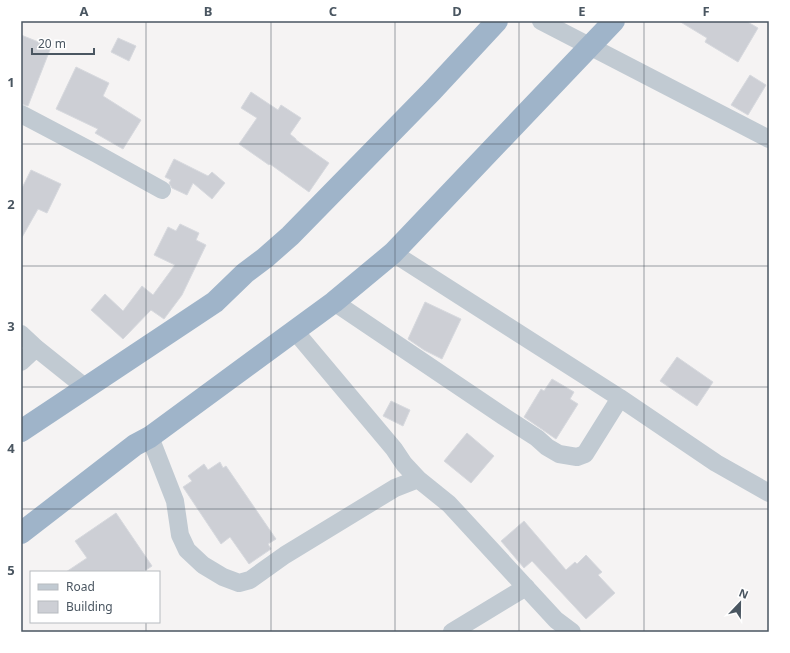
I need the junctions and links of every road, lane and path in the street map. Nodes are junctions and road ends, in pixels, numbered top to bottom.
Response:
1 (497, 21) edge
2 (541, 21) edge
3 (614, 21) edge
4 (590, 47) junction
5 (21, 114) edge
6 (769, 139) edge
7 (162, 190) dead end
8 (393, 253) junction
9 (334, 302) junction
10 (294, 330) junction
11 (21, 334) edge
12 (36, 348) junction
13 (21, 362) edge
14 (86, 388) junction
15 (620, 398) junction
16 (21, 431) edge
17 (150, 437) junction
18 (418, 479) junction
19 (769, 493) edge
20 (21, 533) edge
21 (526, 587) junction
22 (452, 632) edge
23 (572, 632) edge

1 - 14 highway
2 - 4 street
3 - 4 highway
4 - 6 street
4 - 8 highway
5 - 7 street
8 - 9 highway
8 - 15 street
9 - 10 highway
9 - 15 street
10 - 17 highway
10 - 18 street
11 - 12 street
12 - 13 street
12 - 14 street
14 - 16 highway
15 - 19 street
17 - 18 street
17 - 20 highway
18 - 21 street
21 - 22 street
21 - 23 street

